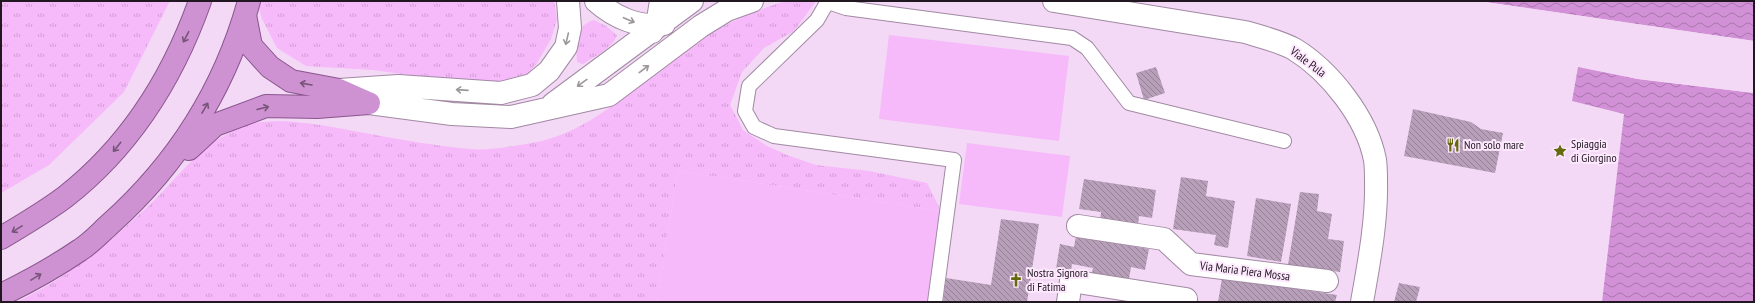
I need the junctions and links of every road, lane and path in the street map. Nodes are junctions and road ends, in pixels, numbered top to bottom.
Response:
1 (200, 1) edge
2 (568, 1) edge
3 (596, 1) edge
4 (661, 1) edge
5 (692, 1) edge
6 (721, 1) edge
7 (752, 1) edge
8 (828, 1) edge
9 (1054, 1) edge
10 (247, 8) edge
11 (657, 25) junction
12 (339, 90) junction
13 (584, 101) junction
14 (369, 103) junction
15 (545, 109) junction
16 (1284, 142) dead end
17 (133, 204) junction
18 (1078, 226) dead end
19 (1, 238) edge
20 (1191, 264) junction
21 (1327, 281) dead end
22 (1, 295) edge
23 (1186, 300) edge
24 (935, 302) edge
25 (1068, 302) edge
26 (1362, 302) edge

1 -> 19 highway
2 -> 12 street
3 -> 11 street
4 - 11 street
5 - 11 street
6 - 11 street
13 -> 7 street
8 - 16 lane
8 - 24 lane
9 - 26 street, Viale Pula
12 -> 10 highway
17 -> 10 highway
11 - 13 street
11 -> 15 street
12 - 14 highway
13 - 15 street
14 - 15 street
17 -> 14 highway
22 -> 17 highway
18 - 20 street, Via Maria Piera Mossa
20 - 21 street, Via Maria Piera Mossa
20 - 23 street
23 - 25 street

